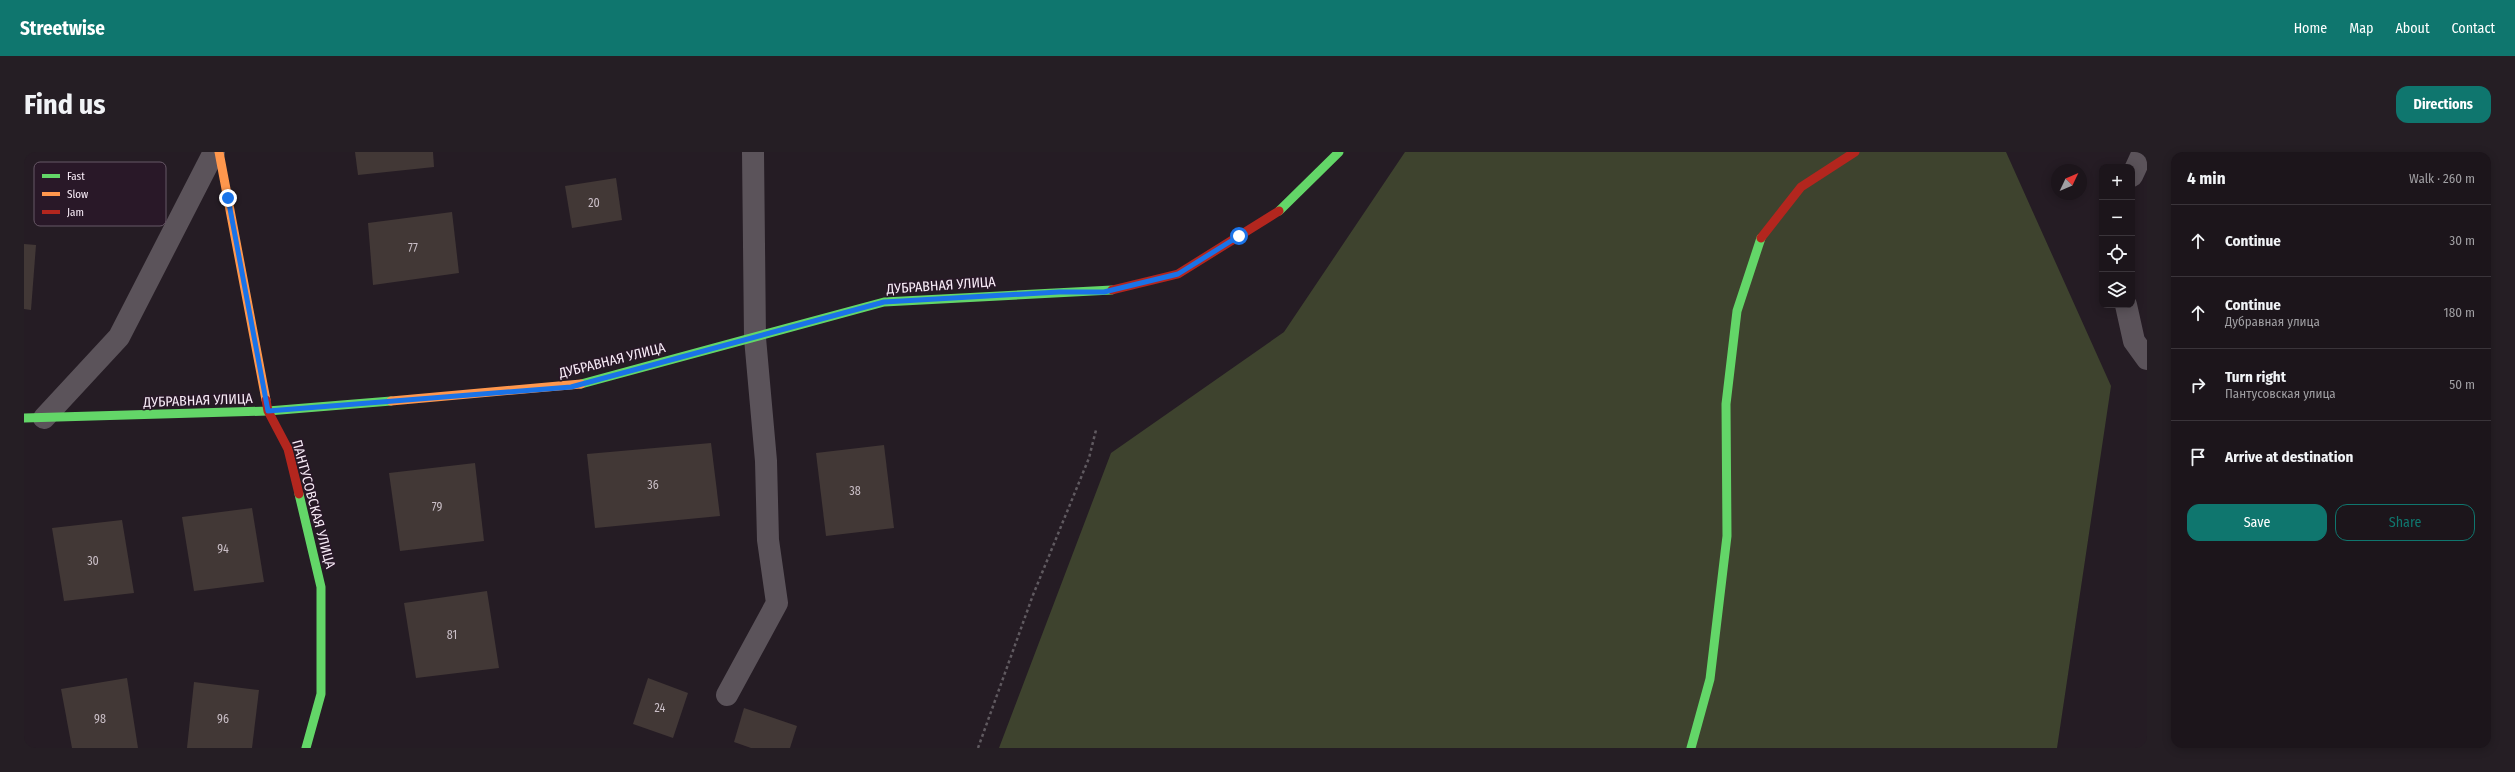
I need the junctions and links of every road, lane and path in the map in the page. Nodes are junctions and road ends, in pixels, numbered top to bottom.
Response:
1 (214, 152) edge
2 (219, 152) edge
3 (753, 152) edge
4 (1339, 152) edge
5 (1855, 152) edge
6 (2143, 152) edge
7 (2135, 169) edge
8 (2127, 308) edge
9 (755, 338) junction
10 (2147, 359) edge
11 (268, 411) junction
12 (34, 418) edge
13 (1096, 430) dead end
14 (727, 695) dead end
15 (306, 748) edge
16 (978, 748) edge
17 (1691, 748) edge

1 - 12 street
2 - 11 street, ПАНТУСОВСКАЯ УЛИЦА
3 - 9 street
4 - 9 street, ДУБРАВНАЯ УЛИЦА
5 - 17 street
6 - 7 street
8 - 10 street
9 - 11 street, ДУБРАВНАЯ УЛИЦА
9 - 14 street
11 - 12 street, ДУБРАВНАЯ УЛИЦА
11 - 15 street, ПАНТУСОВСКАЯ УЛИЦА
13 - 16 path

